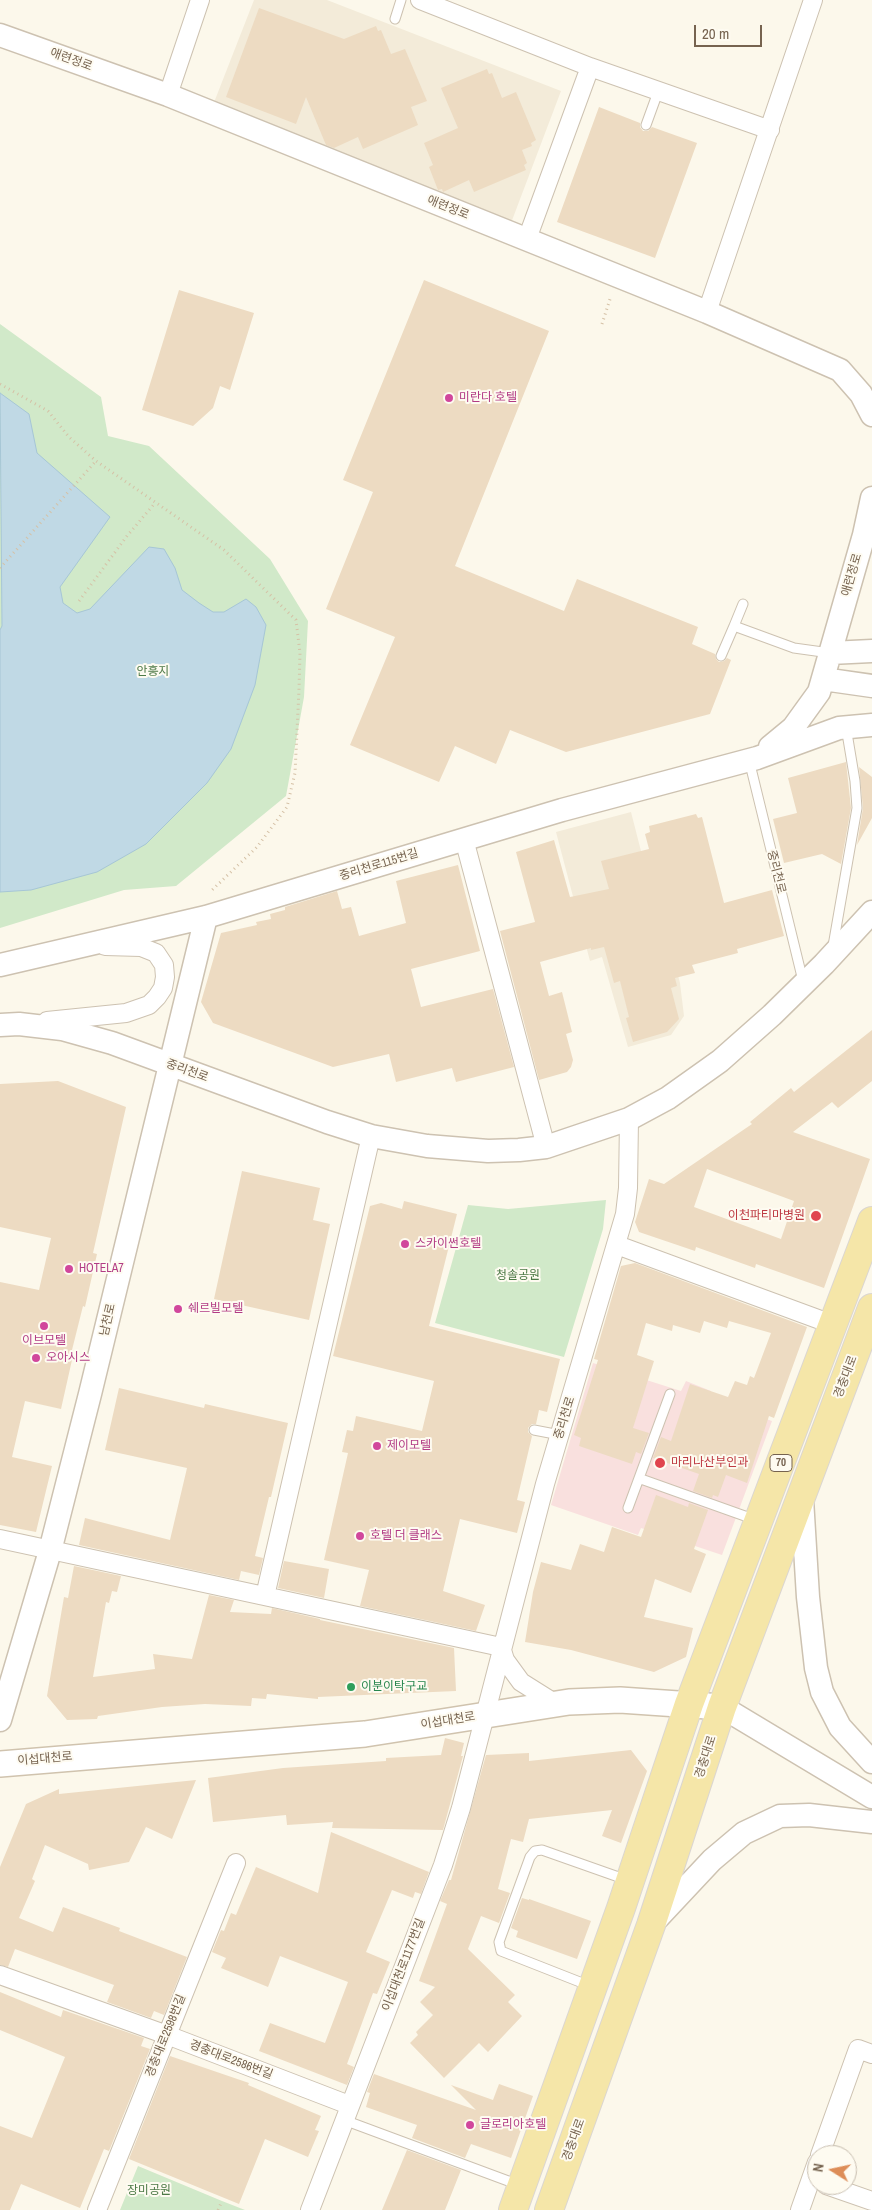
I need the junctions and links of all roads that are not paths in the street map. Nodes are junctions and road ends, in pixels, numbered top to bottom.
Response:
1 (200, 0) edge
2 (401, 0) edge
3 (420, 0) edge
4 (813, 0) edge
5 (395, 19) dead end
6 (0, 35) edge
7 (590, 67) junction
8 (658, 92) junction
9 (168, 95) junction
10 (646, 125) dead end
11 (770, 130) junction
12 (527, 240) junction
13 (707, 312) junction
14 (872, 415) edge
15 (872, 498) edge
16 (864, 535) junction
17 (872, 572) edge
18 (743, 604) dead end
19 (734, 626) junction
20 (872, 651) edge
21 (830, 653) junction
22 (721, 656) dead end
23 (872, 686) edge
24 (820, 689) junction
25 (872, 725) edge
26 (846, 727) junction
27 (753, 759) junction
28 (464, 839) junction
29 (872, 913) edge
30 (206, 917) junction
31 (85, 946) junction
32 (831, 956) junction
33 (0, 965) edge
34 (804, 983) junction
35 (9, 1024) edge
36 (169, 1065) junction
37 (629, 1119) junction
38 (371, 1136) junction
39 (546, 1147) junction
40 (872, 1221) edge
41 (617, 1245) junction
42 (872, 1308) edge
43 (834, 1325) junction
44 (670, 1394) dead end
45 (534, 1430) dead end
46 (560, 1435) junction
47 (641, 1478) junction
48 (802, 1495) junction
49 (628, 1508) dead end
50 (759, 1521) junction
51 (0, 1539) edge
52 (50, 1551) junction
53 (265, 1596) junction
54 (502, 1647) junction
55 (556, 1704) junction
56 (689, 1704) junction
57 (722, 1708) junction
58 (484, 1715) junction
59 (0, 1720) edge
60 (872, 1762) edge
61 (0, 1764) edge
62 (872, 1797) edge
63 (872, 1822) edge
64 (236, 1863) dead end
65 (630, 1881) junction
66 (651, 1925) junction
67 (0, 1975) edge
68 (591, 1990) junction
69 (167, 2035) junction
70 (872, 2054) edge
71 (347, 2112) junction
72 (532, 2128) dead end
73 (824, 2145) edge
74 (514, 2189) edge
75 (810, 2195) edge
76 (855, 2195) edge
77 (872, 2201) edge
78 (96, 2210) edge
79 (310, 2210) edge
80 (549, 2210) edge
81 (800, 2210) edge

1 - 9 street
2 - 5 lane
3 - 7 street
4 - 11 street
6 - 9 street, 애련정로
7 - 8 street
7 - 12 street
8 - 10 lane
8 - 11 street
9 - 12 street, 애련정로
11 - 13 street
12 - 13 street, 애련정로
13 - 14 street, 애련정로
15 - 16 street, 애련정로
16 - 17 street
16 - 21 street, 애련정로
18 - 19 lane
19 - 21 lane
19 - 22 lane
20 - 21 street
21 - 24 street, 애련정로
23 - 24 street
24 - 26 street
24 - 27 street
25 - 26 street
26 - 27 street, 중리천로115번길
26 - 32 lane
27 - 28 street, 중리천로115번길
27 - 34 lane, 중리천로
28 - 30 street, 중리천로115번길
28 - 39 street
29 - 32 street, 중리천로
30 - 31 street, 중리천로115번길
30 - 36 street, 남천로
31 - 33 street, 중리천로115번길
31 - 35 street
32 - 34 street, 중리천로
34 - 37 street, 중리천로
35 - 36 street, 중리천로
36 - 38 street, 중리천로
36 - 52 street, 남천로
37 - 39 street, 중리천로
37 - 41 street, 중리천로
38 - 39 street, 중리천로
38 - 53 street
40 - 43 main road, 70
41 - 43 street
41 - 46 street, 중리천로
42 - 48 main road, 경충대로 / 70
43 - 50 main road, 70
44 - 47 lane
45 - 46 lane
46 - 54 street, 중리천로
47 - 49 lane
47 - 50 lane
48 - 57 main road, 경충대로 / 70
48 - 60 street
50 - 56 main road, 70
51 - 52 street
52 - 53 street
52 - 59 street, 남천로
53 - 54 street
54 - 55 street
54 - 58 street, 중리천로
55 - 56 main road, 이섭대천로
55 - 58 main road, 이섭대천로
56 - 57 main road, 이섭대천로
56 - 65 main road
57 - 62 street, 이섭대천로
57 - 66 main road, 경충대로
58 - 61 main road, 이섭대천로
58 - 71 street, 이섭대천로1177번길
63 - 66 street
64 - 69 street, 경충대로2598번길
65 - 68 main road
65 - 68 lane
66 - 80 main road, 경충대로
67 - 69 street, 경충대로2586번길
68 - 72 lane
68 - 74 main road
69 - 71 street, 경충대로2586번길
69 - 78 street, 경충대로2598번길
70 - 73 street
71 - 74 lane, 경충대로2586번길
71 - 79 street, 이섭대천로1177번길
75 - 81 street
76 - 77 street

